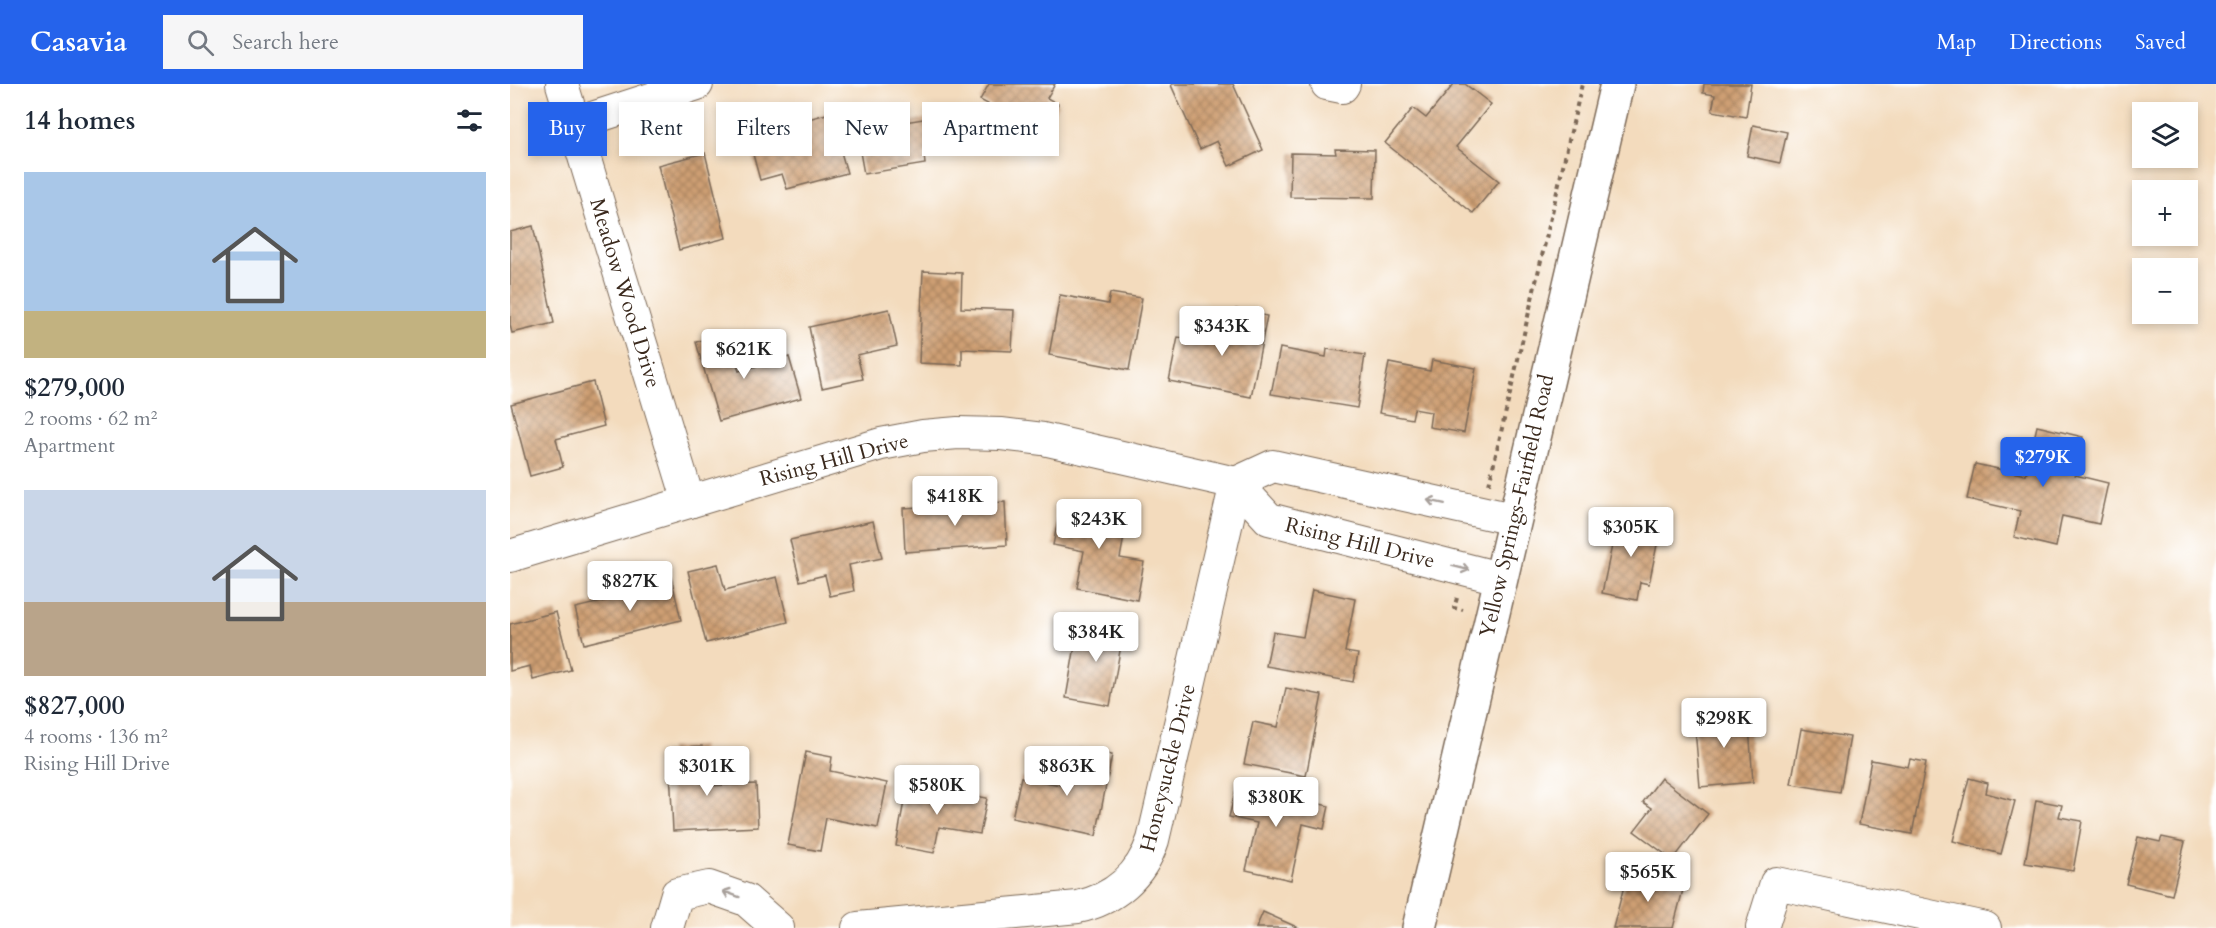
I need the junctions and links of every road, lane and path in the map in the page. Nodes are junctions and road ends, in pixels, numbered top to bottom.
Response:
1 (562, 84) edge
2 (697, 84) edge
3 (1327, 84) edge
4 (1344, 84) edge
5 (1582, 84) edge
6 (1617, 84) edge
7 (567, 102) edge
8 (607, 113) edge
9 (584, 156) edge
10 (1236, 483) junction
11 (1489, 484) dead end
12 (689, 502) junction
13 (1514, 519) junction
14 (510, 556) edge
15 (1500, 578) junction
16 (1459, 592) dead end
17 (1471, 612) dead end
18 (667, 928) edge
19 (778, 928) edge
20 (858, 928) edge
21 (1419, 928) edge
22 (1762, 928) edge
23 (1984, 928) edge

1 - 7 street, Meadow Wood Drive
2 - 8 street
3 - 4 street
5 - 11 path
6 - 13 main road, Yellow Springs-Fairfield Road
9 - 12 street, Meadow Wood Drive
10 - 12 street, Rising Hill Drive
13 -> 10 street
10 -> 15 street, Rising Hill Drive
10 - 20 street, Honeysuckle Drive
12 - 14 street, Rising Hill Drive
13 - 15 main road, Yellow Springs-Fairfield Road
15 - 21 main road, Yellow Springs-Fairfield Road
16 - 17 path
19 -> 18 street
22 - 23 street

